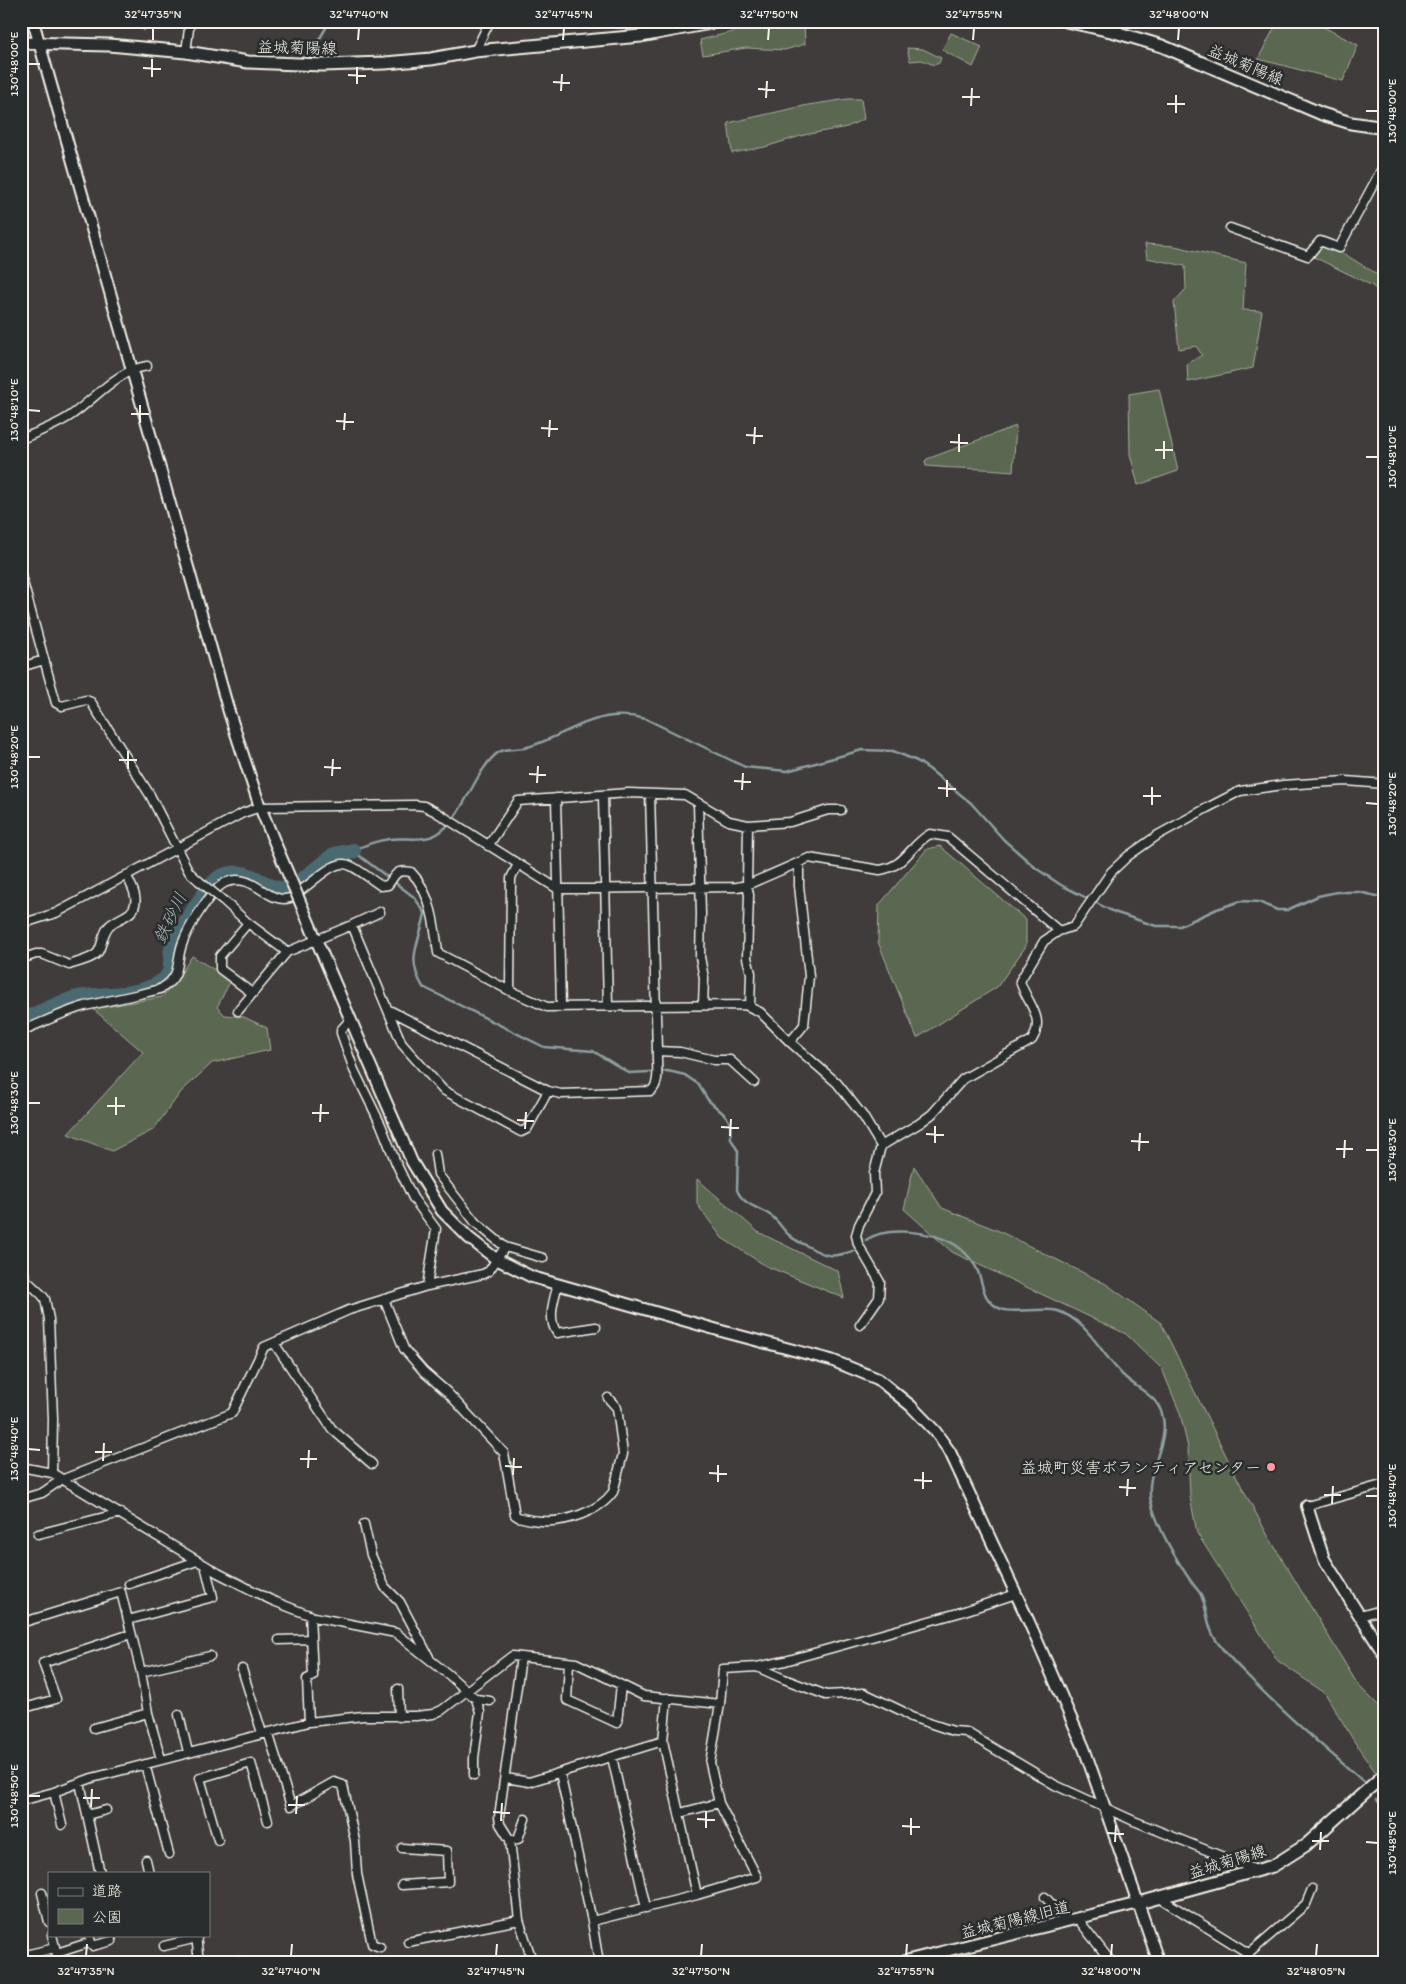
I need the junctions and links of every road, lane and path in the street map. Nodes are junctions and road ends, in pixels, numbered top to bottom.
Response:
1 (33, 21) edge
2 (190, 21) edge
3 (490, 21) edge
4 (721, 21) edge
5 (1066, 21) edge
6 (1121, 21) edge
7 (1115, 32) junction
8 (39, 43) junction
9 (21, 44) edge
10 (475, 51) junction
11 (186, 52) junction
12 (1385, 128) edge
13 (1385, 164) edge
14 (1230, 228) dead end
15 (147, 366) dead end
16 (132, 368) junction
17 (21, 439) edge
18 (21, 576) edge
19 (44, 660) junction
20 (21, 667) edge
21 (1385, 784) edge
22 (650, 794) junction
23 (603, 795) junction
24 (556, 798) junction
25 (698, 803) junction
26 (260, 807) junction
27 (841, 810) dead end
28 (748, 825) junction
29 (488, 846) junction
30 (176, 849) junction
31 (518, 864) junction
32 (799, 864) junction
33 (126, 875) junction
34 (747, 885) junction
35 (700, 888) junction
36 (558, 889) junction
37 (605, 889) junction
38 (651, 889) junction
39 (380, 912) dead end
40 (248, 923) junction
41 (21, 924) edge
42 (352, 925) junction
43 (1059, 931) junction
44 (317, 941) junction
45 (287, 952) junction
46 (21, 959) edge
47 (510, 991) junction
48 (252, 993) junction
49 (703, 1004) junction
50 (656, 1005) junction
51 (608, 1006) junction
52 (750, 1007) junction
53 (561, 1008) junction
54 (389, 1010) junction
55 (238, 1011) dead end
56 (350, 1020) junction
57 (21, 1031) edge
58 (790, 1042) junction
59 (657, 1055) junction
60 (754, 1082) dead end
61 (548, 1091) junction
62 (880, 1146) junction
63 (435, 1154) dead end
64 (505, 1246) junction
65 (496, 1258) junction
66 (544, 1258) dead end
67 (21, 1262) edge
68 (558, 1284) junction
69 (427, 1286) junction
70 (384, 1299) junction
71 (860, 1325) dead end
72 (596, 1327) dead end
73 (274, 1343) junction
74 (608, 1398) dead end
75 (372, 1464) dead end
76 (21, 1467) edge
77 (52, 1474) junction
78 (61, 1480) junction
79 (1385, 1484) edge
80 (21, 1499) edge
81 (1307, 1506) joint
82 (120, 1513) junction
83 (364, 1524) dead end
84 (38, 1534) dead end
85 (201, 1563) junction
86 (129, 1584) dead end
87 (1016, 1594) junction
88 (1385, 1609) edge
89 (310, 1615) junction
90 (1360, 1616) junction
91 (128, 1620) junction
92 (21, 1623) edge
93 (131, 1634) junction
94 (311, 1639) junction
95 (279, 1640) dead end
96 (210, 1656) dead end
97 (1385, 1656) edge
98 (521, 1657) junction
99 (431, 1661) junction
100 (569, 1663) junction
101 (756, 1667) junction
102 (242, 1669) dead end
103 (142, 1672) junction
104 (621, 1685) junction
105 (398, 1689) dead end
106 (466, 1692) junction
107 (667, 1698) junction
108 (476, 1700) junction
109 (490, 1701) dead end
110 (720, 1704) junction
111 (21, 1709) edge
112 (148, 1713) junction
113 (179, 1715) dead end
114 (399, 1716) junction
115 (309, 1722) junction
116 (94, 1728) dead end
117 (265, 1732) junction
118 (663, 1741) junction
119 (188, 1752) junction
120 (612, 1756) junction
121 (161, 1759) junction
122 (145, 1764) junction
123 (560, 1773) junction
124 (1385, 1774) edge
125 (474, 1775) dead end
126 (506, 1778) junction
127 (80, 1783) junction
128 (54, 1792) junction
129 (21, 1801) edge
130 (718, 1803) junction
131 (1106, 1808) junction
132 (106, 1810) dead end
133 (680, 1813) junction
134 (87, 1815) junction
135 (525, 1818) dead end
136 (268, 1821) dead end
137 (62, 1825) dead end
138 (218, 1840) dead end
139 (510, 1840) junction
140 (402, 1848) dead end
141 (169, 1854) dead end
142 (146, 1860) dead end
143 (1257, 1871) junction
144 (100, 1872) edge
145 (149, 1872) edge
146 (402, 1885) dead end
147 (1312, 1889) dead end
148 (42, 1893) dead end
149 (697, 1895) junction
150 (1045, 1897) dead end
151 (1160, 1898) junction
152 (1139, 1903) junction
153 (646, 1908) junction
154 (48, 1918) edge
155 (1078, 1919) junction
156 (519, 1920) junction
157 (592, 1921) junction
158 (1067, 1921) junction
159 (52, 1936) edge
160 (197, 1936) edge
161 (90, 1939) edge
162 (112, 1941) dead end
163 (408, 1942) dead end
164 (164, 1946) dead end
165 (380, 1947) dead end
166 (56, 1950) junction
167 (1248, 1953) junction
168 (530, 1954) dead end
169 (21, 1956) edge
170 (915, 1961) edge
171 (59, 1963) edge
172 (199, 1963) edge
173 (229, 1963) edge
174 (238, 1963) edge
175 (599, 1963) edge
176 (897, 1963) edge
177 (1112, 1963) edge
178 (1159, 1963) edge
179 (1238, 1963) edge

1 - 8 street
2 - 11 street
3 - 10 street
4 - 10 main road, 益城菊陽線
5 - 7 main road, 益城菊陽線
6 - 7 street
7 - 12 main road, 益城菊陽線
8 - 9 main road, 益城菊陽線
8 - 11 main road, 益城菊陽線
8 - 16 street
10 - 11 main road, 益城菊陽線
13 - 14 street
15 - 16 street
16 - 17 street
16 - 26 street
18 - 19 street
19 - 20 street
19 - 30 street
21 - 43 street
22 - 23 street
22 - 25 street
22 - 38 street
23 - 24 street
23 - 37 street
24 - 29 street
24 - 36 street
25 - 28 street
25 - 35 street
26 - 29 street
26 - 30 street
26 - 44 street, bridge
27 - 28 street
28 - 34 street
29 - 31 street
30 - 33 street
30 - 40 street, bridge
31 - 36 street
31 - 47 street
32 - 34 street
32 - 43 street
32 - 58 street
33 - 41 street
33 - 46 street
34 - 35 street
34 - 52 street
35 - 38 street
35 - 49 street
36 - 37 street
36 - 53 street
37 - 38 street
37 - 51 street
38 - 50 street
39 - 42 street
40 - 45 street
40 - 48 street
42 - 44 street
42 - 54 street
43 - 62 street
44 - 45 street
44 - 56 street
45 - 48 street
47 - 53 street
47 - 57 street
48 - 55 street
49 - 50 street
49 - 52 street
50 - 51 street
50 - 59 street
51 - 53 street
52 - 58 street
54 - 61 street
54 - 61 street
56 - 65 street
56 - 69 street
58 - 62 street
59 - 60 street
59 - 61 street
62 - 71 street
63 - 64 street
64 - 65 street
64 - 66 street
65 - 68 street
65 - 69 street
67 - 77 street
68 - 72 street
68 - 87 street
69 - 70 street
70 - 73 street
70 - 74 street
73 - 75 street
73 - 78 street
76 - 77 street
77 - 78 street
78 - 80 street
78 - 82 street
79 - 81 street
81 - 90 street
82 - 84 street
82 - 85 street
83 - 99 street
85 - 86 street
85 - 89 street
85 - 91 street
87 - 101 street
87 - 131 street
88 - 90 street
89 - 94 street
89 - 99 street
90 - 97 street
91 - 92 street
91 - 93 street
93 - 103 street
93 - 111 street
94 - 95 street
94 - 115 street
96 - 103 street
98 - 100 street
98 - 106 street
98 - 126 street
99 - 106 street
100 - 104 street
100 - 104 street
101 - 110 street
101 - 131 street
102 - 117 street
103 - 112 street
104 - 107 street
105 - 114 street
106 - 108 street
106 - 114 street
107 - 110 street
107 - 118 street
108 - 109 street
108 - 125 street
110 - 130 street
112 - 116 street
112 - 121 street
113 - 119 street
114 - 115 street
115 - 117 street
117 - 119 street
117 - 165 street
118 - 120 street
118 - 133 street
119 - 121 street
120 - 123 street
120 - 153 street
121 - 122 street
122 - 127 street
122 - 141 street
123 - 126 street
123 - 157 street
124 - 143 main road, 益城菊陽線
126 - 139 street
127 - 128 street
127 - 134 street
128 - 129 street
128 - 137 street
130 - 133 street
130 - 149 street
131 - 143 street
131 - 152 street
132 - 134 street
133 - 149 street
134 - 144 street
135 - 139 street
136 - 138 street
139 - 156 street
140 - 146 street
142 - 145 street
143 - 151 main road, 益城菊陽線
147 - 167 street
148 - 154 street
149 - 153 street
150 - 158 street
151 - 152 main road, 益城菊陽線
151 - 167 street
152 - 155 street, 益城菊陽線旧道
152 - 178 street
153 - 157 street
155 - 158 street, 益城菊陽線旧道
155 - 177 street
156 - 163 street
156 - 168 street
157 - 175 street
158 - 170 street, 益城菊陽線旧道
159 - 166 street
160 - 164 street
160 - 172 street
161 - 162 street
161 - 166 street
166 - 169 street
166 - 171 street
167 - 179 street
170 - 176 street, 益城菊陽線旧道
173 - 174 street

